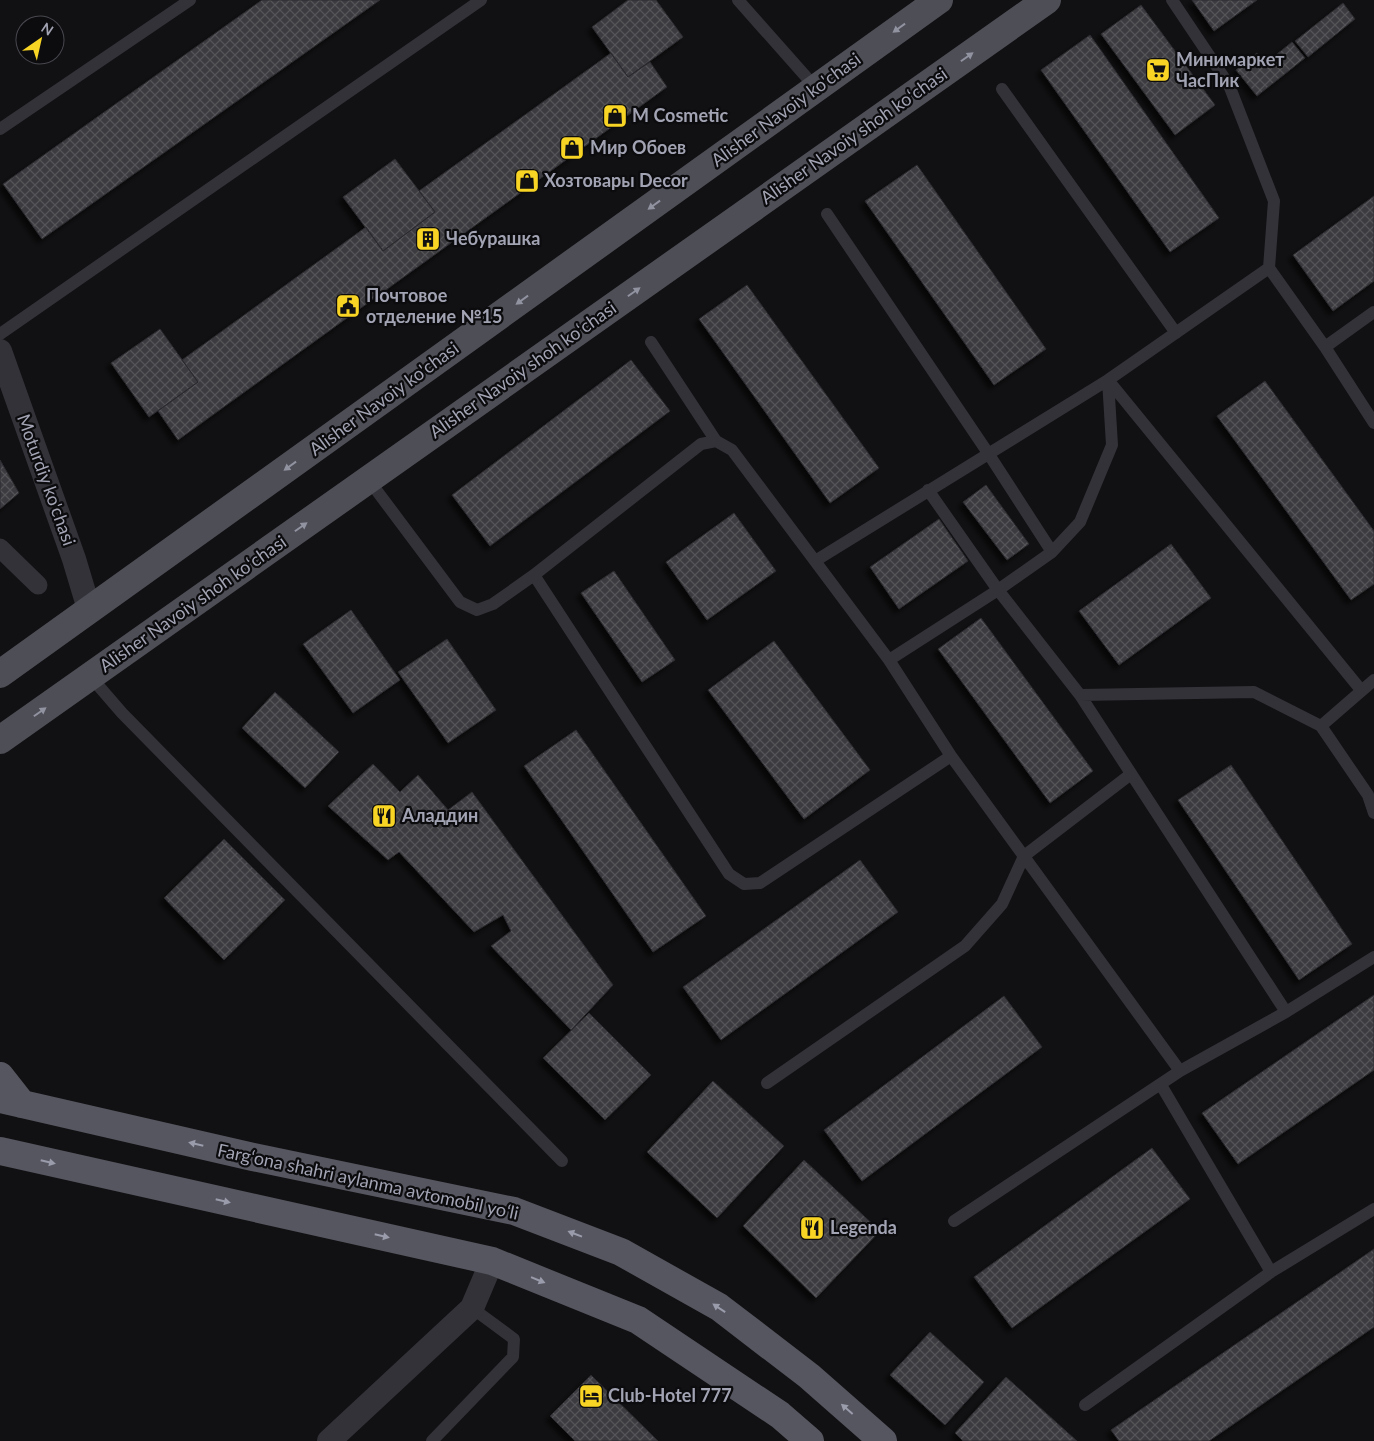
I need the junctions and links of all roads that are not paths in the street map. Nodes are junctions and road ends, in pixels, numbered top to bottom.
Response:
1 (190, 0) edge
2 (481, 0) edge
3 (738, 0) edge
4 (939, 0) edge
5 (1047, 0) edge
6 (1172, 0) edge
7 (816, 88) junction
8 (1002, 89) dead end
9 (0, 129) edge
10 (828, 214) dead end
11 (1269, 268) junction
12 (1374, 312) edge
13 (1176, 333) junction
14 (0, 334) edge
15 (651, 342) dead end
16 (1325, 347) junction
17 (0, 351) edge
18 (1108, 380) junction
19 (1374, 423) edge
20 (716, 440) junction
21 (988, 453) junction
22 (368, 479) junction
23 (928, 490) junction
24 (0, 548) edge
25 (1052, 552) junction
26 (815, 561) junction
27 (534, 575) junction
28 (38, 585) dead end
29 (998, 590) junction
30 (89, 609) junction
31 (889, 660) junction
32 (0, 674) edge
33 (90, 676) junction
34 (1374, 680) edge
35 (1361, 690) junction
36 (1080, 695) junction
37 (1320, 726) junction
38 (0, 740) edge
39 (951, 756) junction
40 (1131, 774) junction
41 (1374, 813) edge
42 (1024, 856) junction
43 (1374, 957) edge
44 (1286, 1012) junction
45 (1180, 1071) junction
46 (0, 1076) edge
47 (767, 1084) dead end
48 (1160, 1085) junction
49 (11, 1102) edge
50 (0, 1151) edge
51 (562, 1161) dead end
52 (1374, 1209) edge
53 (954, 1221) dead end
54 (492, 1261) junction
55 (1271, 1272) junction
56 (472, 1308) junction
57 (1086, 1405) dead end
58 (329, 1441) edge
59 (432, 1441) edge
60 (810, 1441) edge
61 (884, 1441) edge

1 - 9 lane
2 - 14 lane
3 - 7 lane
4 -> 7 main road, Alisher Navoiy ko'chasi
22 -> 5 main road, Alisher Navoiy shoh koʻchasi
6 - 11 lane
7 -> 30 main road, Alisher Navoiy ko'chasi
8 - 13 lane
10 - 21 lane
11 - 13 lane
11 - 16 lane
12 - 16 lane
13 - 18 lane
15 - 20 lane
16 - 19 lane
17 - 30 street, Moturdiy ko'chasi
18 - 21 lane
18 - 25 lane
18 - 35 lane
20 - 26 lane
20 - 27 lane
21 - 23 lane
21 - 25 lane
22 - 27 lane
33 -> 22 main road, Alisher Navoiy shoh koʻchasi
23 - 26 lane
23 - 29 lane
24 - 28 street
25 - 29 lane
26 - 31 lane
27 - 39 lane
29 - 31 lane
29 - 36 lane
30 - 32 main road, Alisher Navoiy ko'chasi
31 - 39 lane
38 -> 33 main road, Alisher Navoiy shoh koʻchasi
33 - 51 lane
34 - 35 lane
35 - 37 lane
36 - 37 lane
36 - 40 lane
37 - 41 lane
39 - 42 lane
40 - 42 lane
40 - 44 lane
42 - 45 lane
42 - 47 lane
43 - 44 lane
44 - 45 lane
45 - 48 lane
46 - 49 highway
48 - 53 lane
48 - 55 lane
61 -> 49 highway, Fargʻona shahri aylanma avtomobil yoʻli
50 -> 54 highway
52 - 55 lane
54 - 56 street
54 -> 60 highway
55 - 57 lane
56 - 58 street
56 - 59 lane

